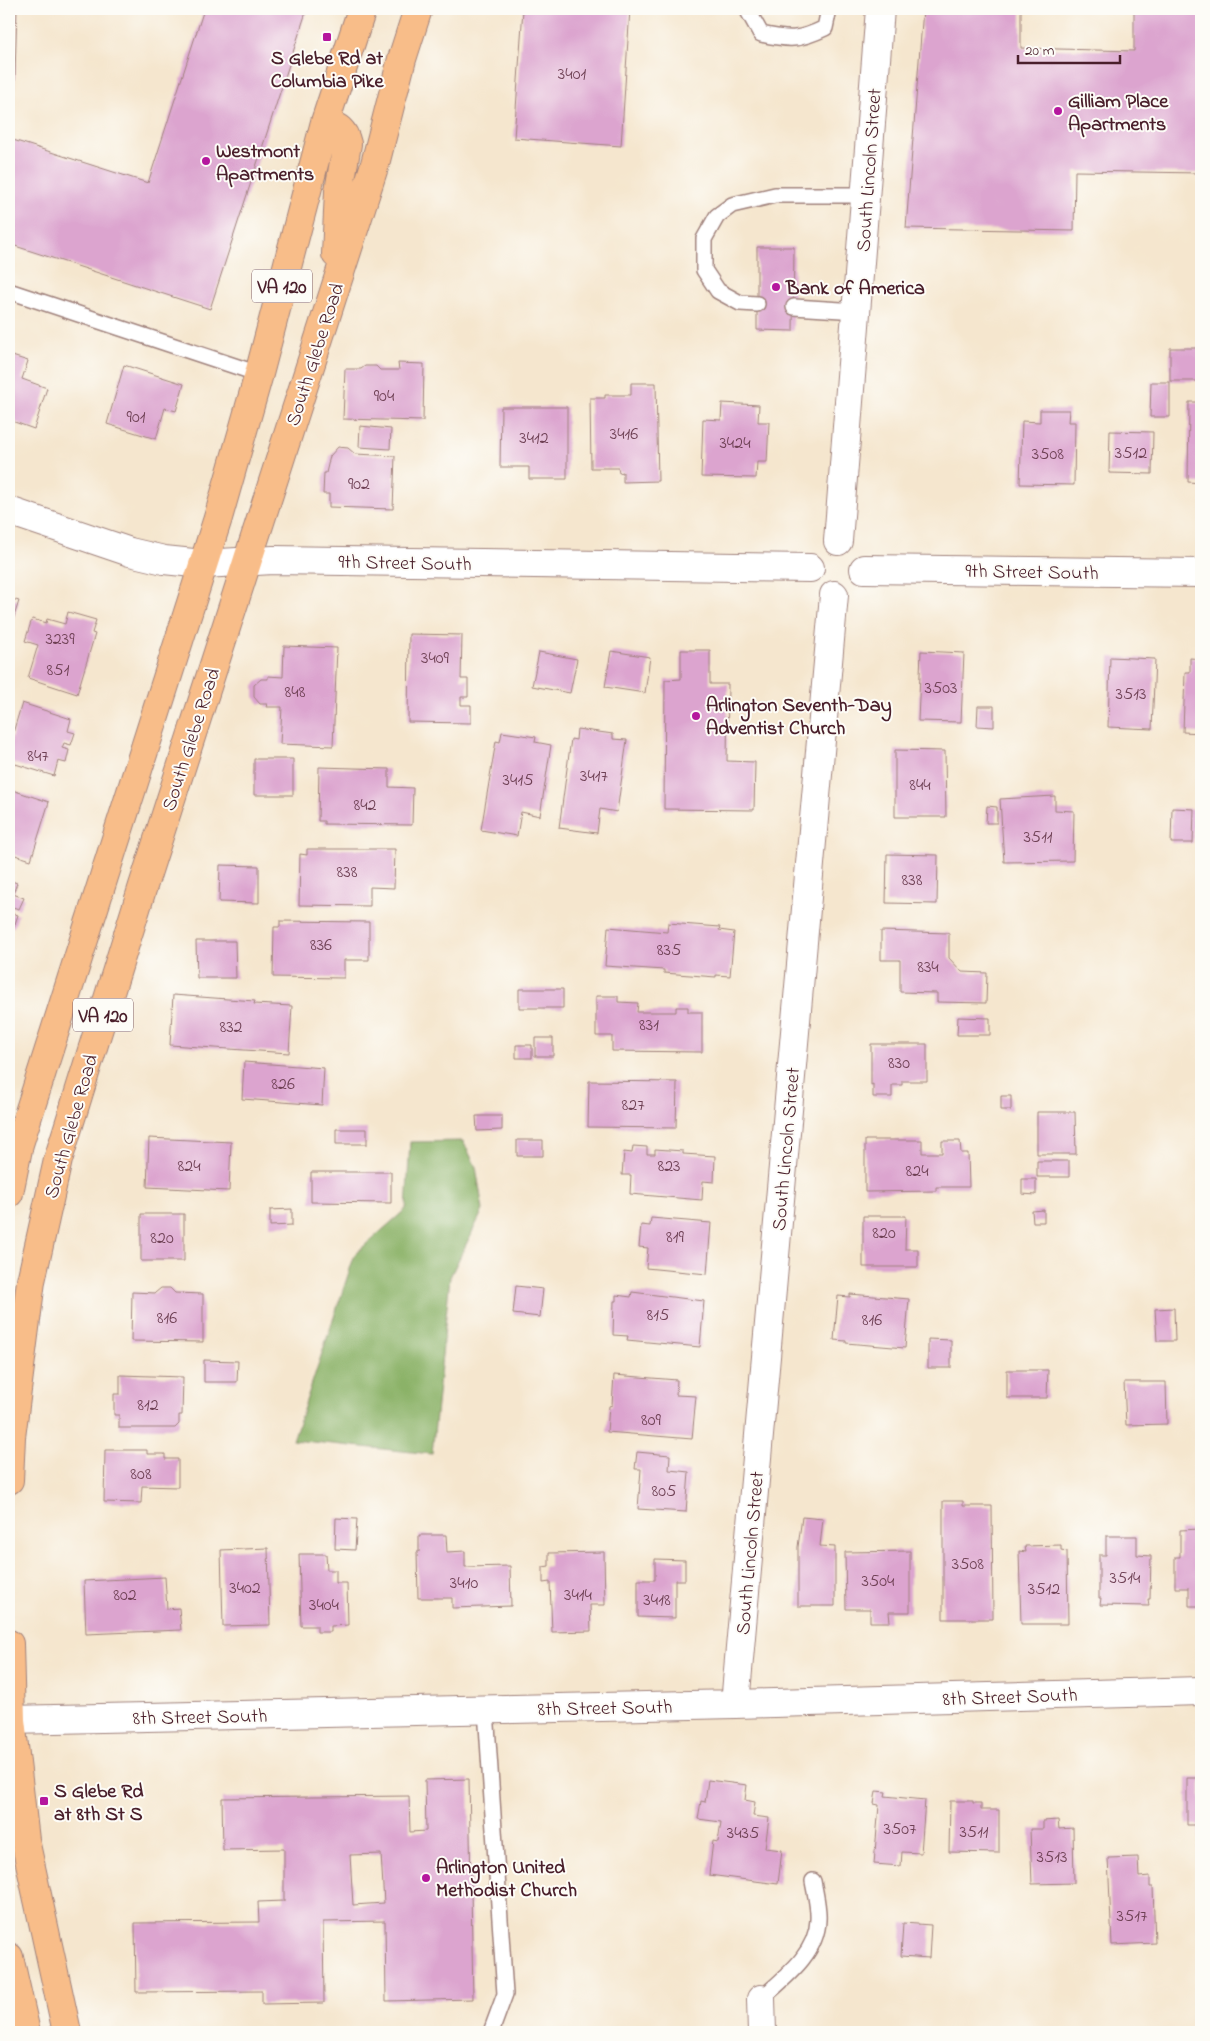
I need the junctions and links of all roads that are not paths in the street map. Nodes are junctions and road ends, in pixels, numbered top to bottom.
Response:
1 (362, 9) edge
2 (418, 9) edge
3 (747, 9) edge
4 (828, 9) edge
5 (880, 9) edge
6 (325, 122) junction
7 (866, 195) junction
8 (335, 290) junction
9 (9, 291) edge
10 (757, 304) dead end
11 (794, 307) dead end
12 (858, 311) junction
13 (259, 374) junction
14 (9, 512) edge
15 (838, 541) junction
16 (247, 561) junction
17 (203, 564) junction
18 (810, 568) junction
19 (864, 569) junction
20 (1201, 573) edge
21 (834, 595) junction
22 (9, 1193) edge
23 (9, 1480) edge
24 (9, 1644) edge
25 (1201, 1691) edge
26 (736, 1704) junction
27 (486, 1710) junction
28 (10, 1720) edge
29 (813, 1881) dead end
30 (9, 1957) edge
31 (761, 1999) joint
32 (26, 2032) edge
33 (67, 2032) edge
34 (491, 2032) edge
35 (762, 2032) edge

1 - 6 main road, South Glebe Road / VA 120
2 - 8 main road, South Glebe Road / VA 120
3 - 4 lane
5 - 7 street, South Lincoln Street
6 - 8 main road
6 - 13 main road, South Glebe Road / VA 120
7 - 10 lane
7 - 12 street, South Lincoln Street
8 - 16 main road, South Glebe Road / VA 120
9 - 13 lane
11 - 12 lane
12 - 15 street, South Lincoln Street
13 - 17 main road, South Glebe Road / VA 120
14 - 17 street, 9th Street South
15 - 18 street
15 - 19 street
16 - 17 street, 9th Street South
16 - 18 street, 9th Street South
16 - 23 main road, South Glebe Road / VA 120
17 - 22 main road, South Glebe Road / VA 120
18 - 21 street
19 - 20 street, 9th Street South
19 - 21 street
21 - 26 street, South Lincoln Street
24 - 28 main road
25 - 26 street, 8th Street South
26 - 27 street, 8th Street South
27 - 28 street, 8th Street South
27 - 34 lane
28 - 33 main road
29 - 31 lane
30 - 32 main road
31 - 35 street

